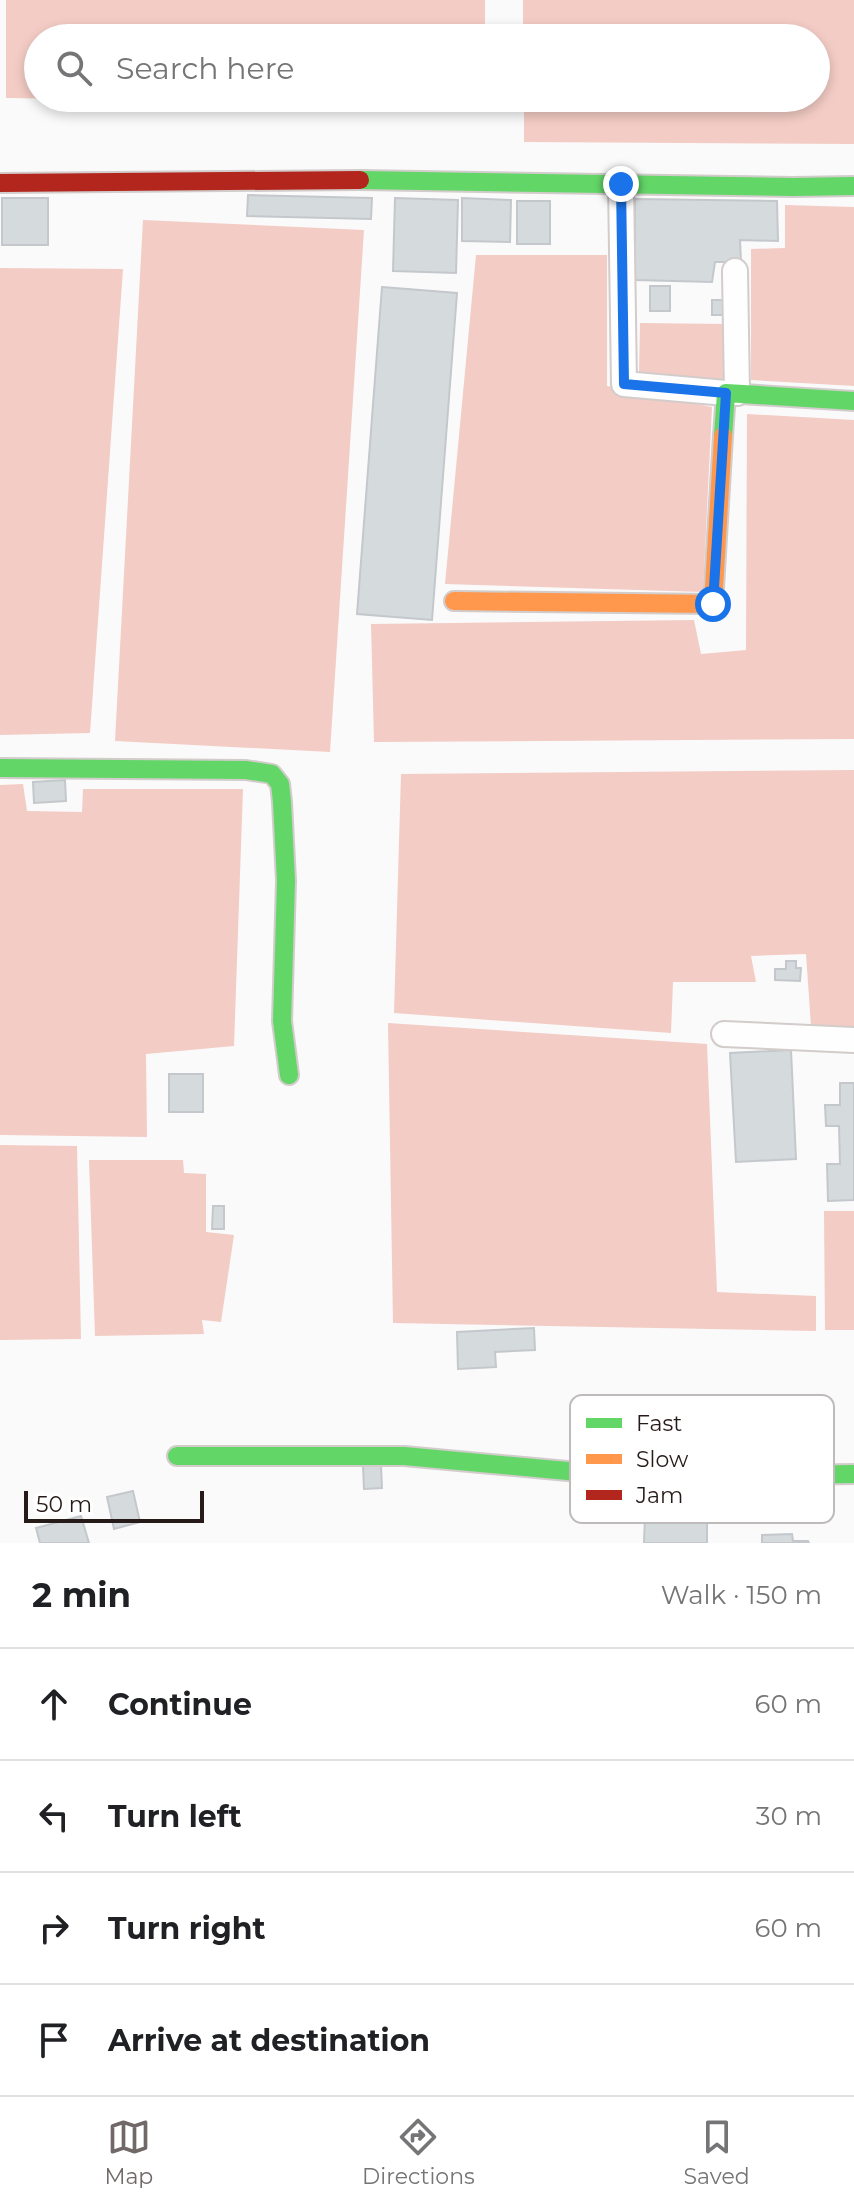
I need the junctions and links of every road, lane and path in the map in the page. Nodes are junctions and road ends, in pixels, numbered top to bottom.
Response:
1 (0, 183) edge
2 (621, 184) junction
3 (854, 186) edge
4 (735, 271) dead end
5 (732, 393) junction
6 (854, 401) edge
7 (454, 601) dead end
8 (0, 768) edge
9 (724, 1034) dead end
10 (854, 1040) edge
11 (289, 1075) dead end
12 (177, 1456) dead end
13 (570, 1471) edge
14 (834, 1474) edge
15 (854, 1474) edge

1 - 2 street
2 - 3 street
2 - 5 street
4 - 5 street
5 - 6 street
5 - 7 street
8 - 11 street
9 - 10 street
12 - 13 street
14 - 15 street

